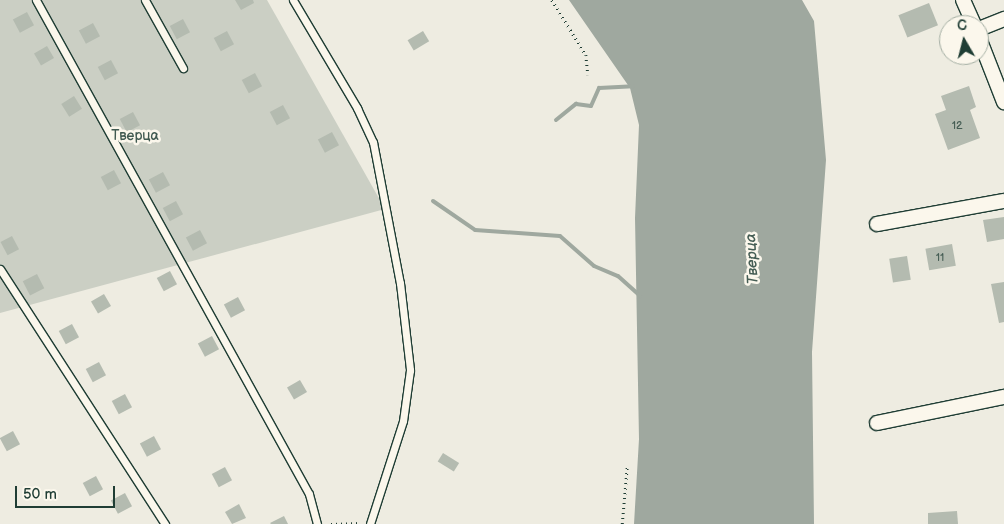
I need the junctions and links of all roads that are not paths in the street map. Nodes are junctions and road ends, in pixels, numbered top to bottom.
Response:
1 (36, 0) edge
2 (145, 0) edge
3 (293, 0) edge
4 (963, 0) edge
5 (970, 15) edge
6 (1004, 19) edge
7 (989, 25) edge
8 (989, 64) edge
9 (183, 68) dead end
10 (1004, 102) edge
11 (1004, 201) edge
12 (877, 224) dead end
13 (0, 270) edge
14 (1004, 397) edge
15 (877, 423) dead end
16 (164, 524) edge
17 (317, 524) edge
18 (370, 524) edge

1 - 17 lane
2 - 9 lane
3 - 18 lane
4 - 5 street
6 - 7 street
8 - 10 street
11 - 12 street
13 - 16 lane
14 - 15 street

